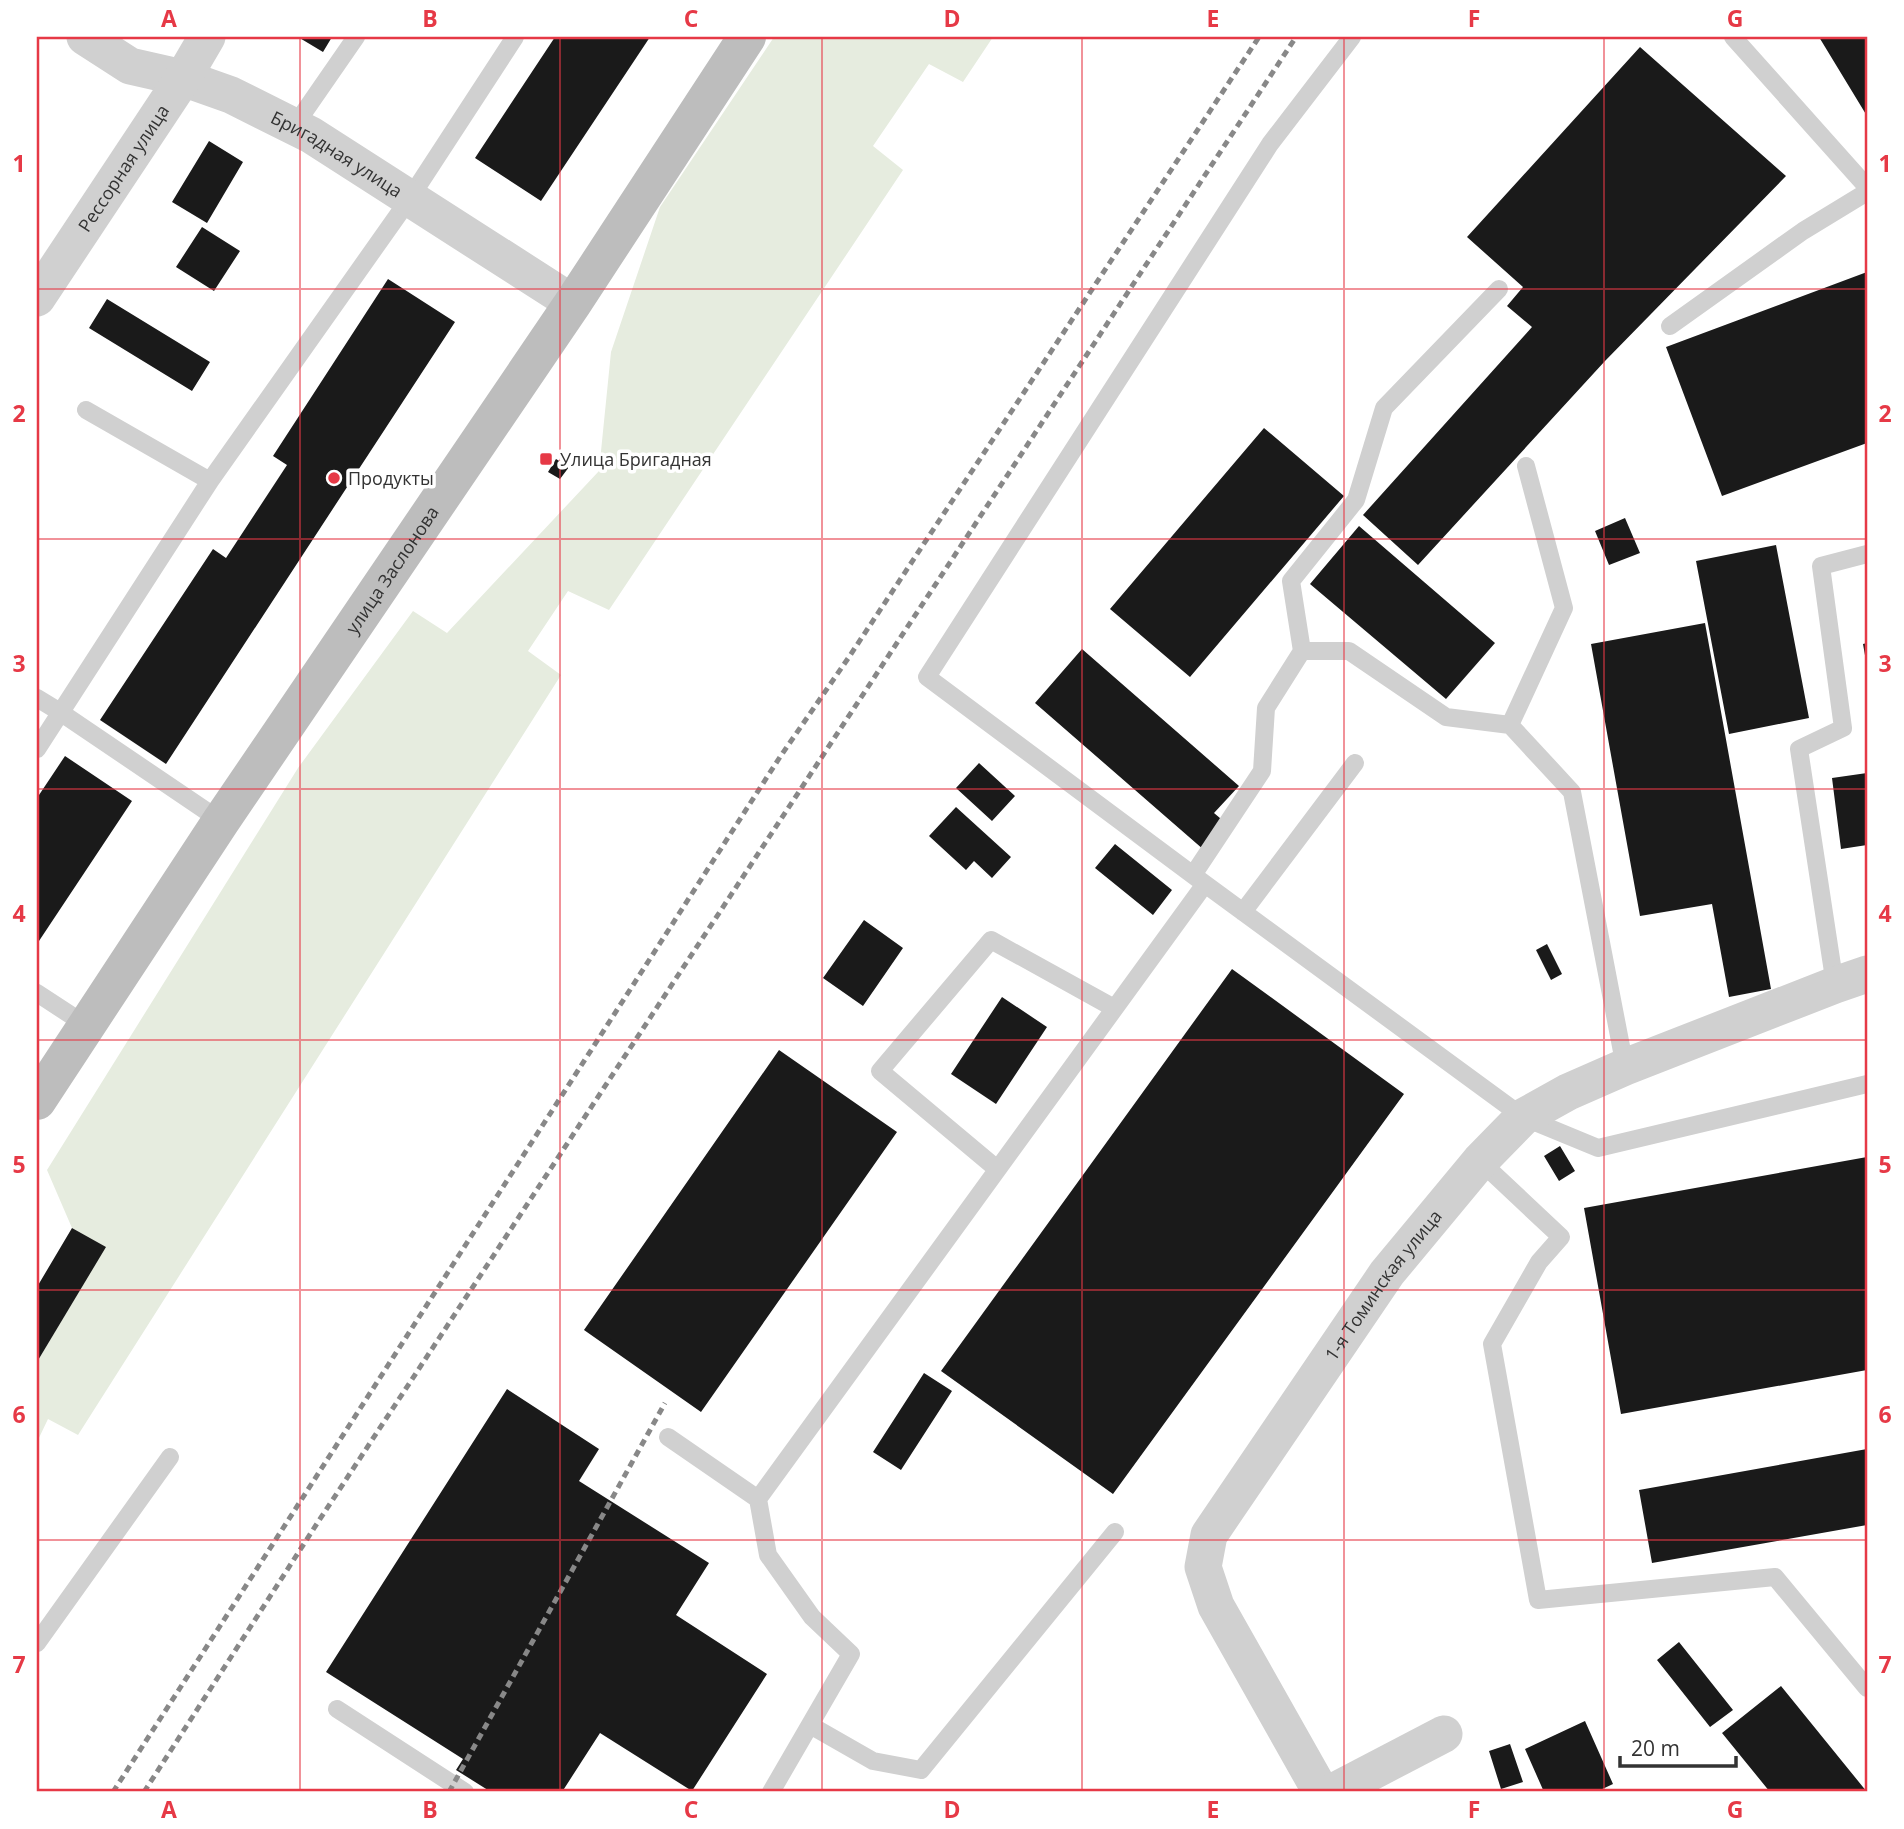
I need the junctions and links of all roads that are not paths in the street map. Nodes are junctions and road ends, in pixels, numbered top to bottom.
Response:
1 (85, 37) edge
2 (207, 37) edge
3 (356, 37) edge
4 (515, 37) edge
5 (747, 37) edge
6 (1352, 37) edge
7 (1733, 37) edge
8 (183, 78) junction
9 (293, 128) junction
10 (1867, 189) edge
11 (410, 198) junction
12 (1499, 289) dead end
13 (37, 298) edge
14 (573, 303) junction
15 (1670, 326) dead end
16 (86, 410) dead end
17 (1526, 466) dead end
18 (210, 481) junction
19 (1867, 554) edge
20 (1303, 651) junction
21 (37, 698) edge
22 (60, 712) junction
23 (1510, 725) junction
24 (37, 749) edge
25 (1355, 763) dead end
26 (221, 821) junction
27 (1199, 880) junction
28 (1243, 912) junction
29 (1851, 979) edge
30 (37, 993) edge
31 (1114, 1008) junction
32 (86, 1026) junction
33 (1625, 1067) junction
34 (1867, 1084) edge
35 (37, 1101) edge
36 (1523, 1116) junction
37 (1480, 1161) junction
38 (997, 1169) junction
39 (668, 1437) dead end
40 (170, 1457) dead end
41 (758, 1499) junction
42 (1115, 1532) dead end
43 (37, 1643) edge
44 (1867, 1688) edge
45 (337, 1709) dead end
46 (810, 1725) junction
47 (1444, 1734) dead end
48 (465, 1792) edge
49 (771, 1792) edge
50 (1321, 1792) edge
51 (1332, 1792) edge

1 - 8 street, Бригадная улица
2 - 8 street, Рессорная улица
3 - 9 lane
4 - 11 lane
5 - 14 street, улица Заслонова
6 - 27 lane
7 - 10 lane
8 - 9 street, Бригадная улица
8 - 13 street, Рессорная улица
9 - 11 street, Бригадная улица
10 - 15 lane
11 - 14 street, Бригадная улица
11 - 18 lane
12 - 20 lane
14 - 26 street, улица Заслонова
16 - 18 lane
17 - 23 lane
18 - 22 lane
19 - 29 lane
20 - 23 lane
20 - 27 lane
21 - 22 lane
22 - 24 lane
22 - 26 lane
23 - 33 lane
25 - 28 lane
26 - 32 street, улица Заслонова
27 - 28 lane
27 - 31 lane
28 - 36 lane
29 - 33 street, 1-я Томинская улица
30 - 32 lane
31 - 38 lane
31 - 38 lane
32 - 35 street, улица Заслонова
33 - 36 street, 1-я Томинская улица
34 - 36 lane
36 - 37 street, 1-я Томинская улица
37 - 44 lane
37 - 50 street, 1-я Томинская улица
38 - 41 lane
39 - 41 lane
40 - 43 lane
41 - 46 lane
42 - 46 lane
45 - 48 lane
46 - 49 lane
47 - 51 street

